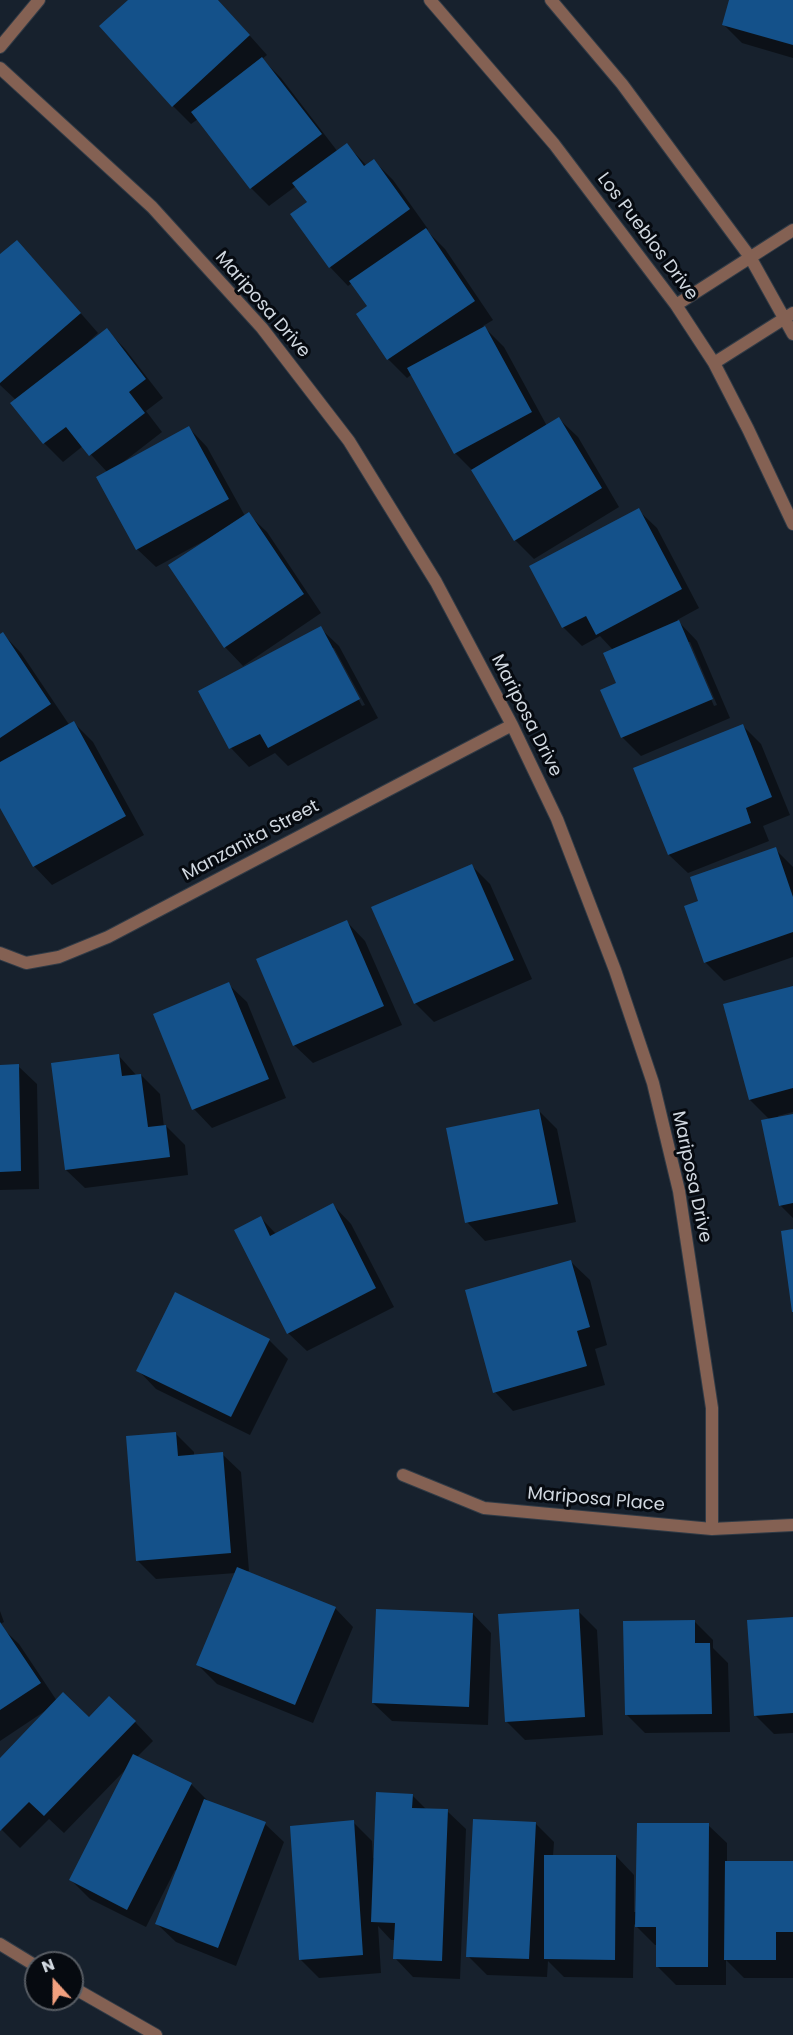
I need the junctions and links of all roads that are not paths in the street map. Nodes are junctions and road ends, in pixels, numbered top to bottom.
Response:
1 (39, 0) edge
2 (430, 0) edge
3 (551, 0) edge
4 (0, 47) edge
5 (0, 68) edge
6 (793, 230) edge
7 (750, 257) junction
8 (676, 305) junction
9 (789, 316) edge
10 (793, 334) edge
11 (714, 363) junction
12 (793, 524) edge
13 (512, 725) junction
14 (0, 953) edge
15 (403, 1475) dead end
16 (793, 1525) edge
17 (712, 1529) junction
18 (0, 1944) edge
19 (24, 1959) edge
20 (84, 1994) edge
21 (156, 2035) edge

1 - 4 street
2 - 8 street, Los Pueblos Drive
3 - 7 street
5 - 13 street, Mariposa Drive
6 - 7 street
7 - 8 street
7 - 9 street
8 - 11 street, Los Pueblos Drive
9 - 10 street
9 - 11 street
11 - 12 street, Los Pueblos Drive
13 - 14 street, Manzanita Street
13 - 17 street, Mariposa Drive
15 - 17 street, Mariposa Place
16 - 17 street, Mariposa Place
18 - 19 street
20 - 21 street

